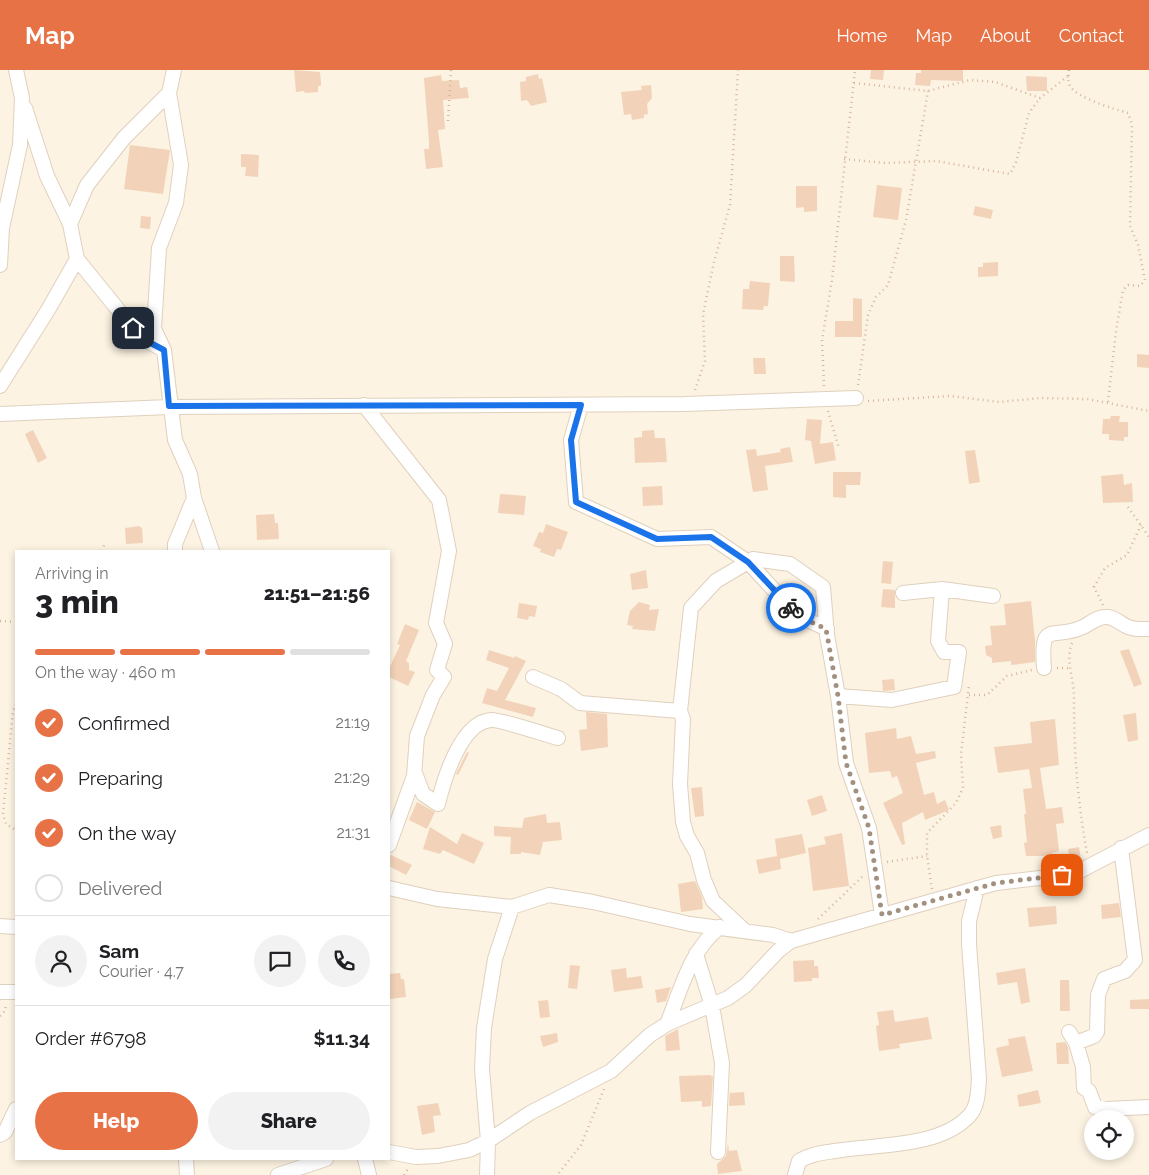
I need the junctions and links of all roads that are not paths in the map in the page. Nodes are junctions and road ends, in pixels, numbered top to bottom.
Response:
1 (16, 70) edge
2 (174, 70) edge
3 (169, 93) junction
4 (22, 98) junction
5 (70, 224) junction
6 (76, 259) junction
7 (0, 264) edge
8 (164, 350) junction
9 (0, 386) edge
10 (856, 398) road end
11 (364, 405) junction
12 (581, 405) junction
13 (169, 406) junction
14 (0, 414) edge
15 (194, 498) junction
16 (175, 550) edge
17 (212, 550) edge
18 (748, 562) junction
19 (942, 589) junction
20 (903, 593) dead end
21 (993, 596) dead end
22 (826, 629) junction
23 (1149, 629) edge
24 (1044, 668) road end
25 (533, 677) dead end
26 (838, 696) junction
27 (680, 711) junction
28 (558, 738) dead end
29 (415, 773) junction
30 (1149, 835) edge
31 (390, 842) edge
32 (1121, 848) junction
33 (390, 888) edge
34 (977, 888) junction
35 (512, 907) junction
36 (882, 915) junction
37 (0, 926) edge
38 (15, 927) edge
39 (720, 927) junction
40 (746, 932) junction
41 (791, 941) junction
42 (696, 954) junction
43 (0, 992) edge
44 (15, 992) edge
45 (712, 1006) junction
46 (667, 1024) junction
47 (1149, 1107) edge
48 (15, 1111) edge
49 (0, 1135) edge
50 (488, 1141) junction
51 (390, 1152) edge
52 (718, 1152) dead end
53 (186, 1160) edge
54 (323, 1160) edge
55 (365, 1160) edge
56 (186, 1175) edge
57 (278, 1175) edge
58 (369, 1175) edge
59 (487, 1175) edge
60 (795, 1175) edge

1 - 4 street
2 - 3 street
3 - 5 street
3 - 8 street
4 - 5 street
4 - 7 street
5 - 6 street
6 - 8 street
6 - 9 street
8 - 13 street
10 - 12 street
11 - 12 street
11 - 13 street
11 - 29 street
12 - 18 street
13 - 14 street
13 - 15 street
15 - 16 street
15 - 17 street
18 - 22 street
18 - 22 street
18 - 27 street
19 - 20 street
19 - 21 street
19 - 26 street
22 - 26 street
23 - 24 street
25 - 27 street
26 - 36 street
27 - 40 street
28 - 29 street
29 - 31 street
30 - 32 street
32 - 34 street
32 - 47 street
33 - 35 street
34 - 36 street
34 - 60 street
35 - 39 street
35 - 50 street
36 - 41 street
37 - 38 street
39 - 40 street
39 - 42 street
40 - 41 street
41 - 45 street
42 - 45 street
42 - 46 street
43 - 44 street
45 - 46 street
45 - 52 street
46 - 50 street
48 - 49 street
50 - 51 street
50 - 59 street
53 - 56 street
54 - 57 street
55 - 58 street

